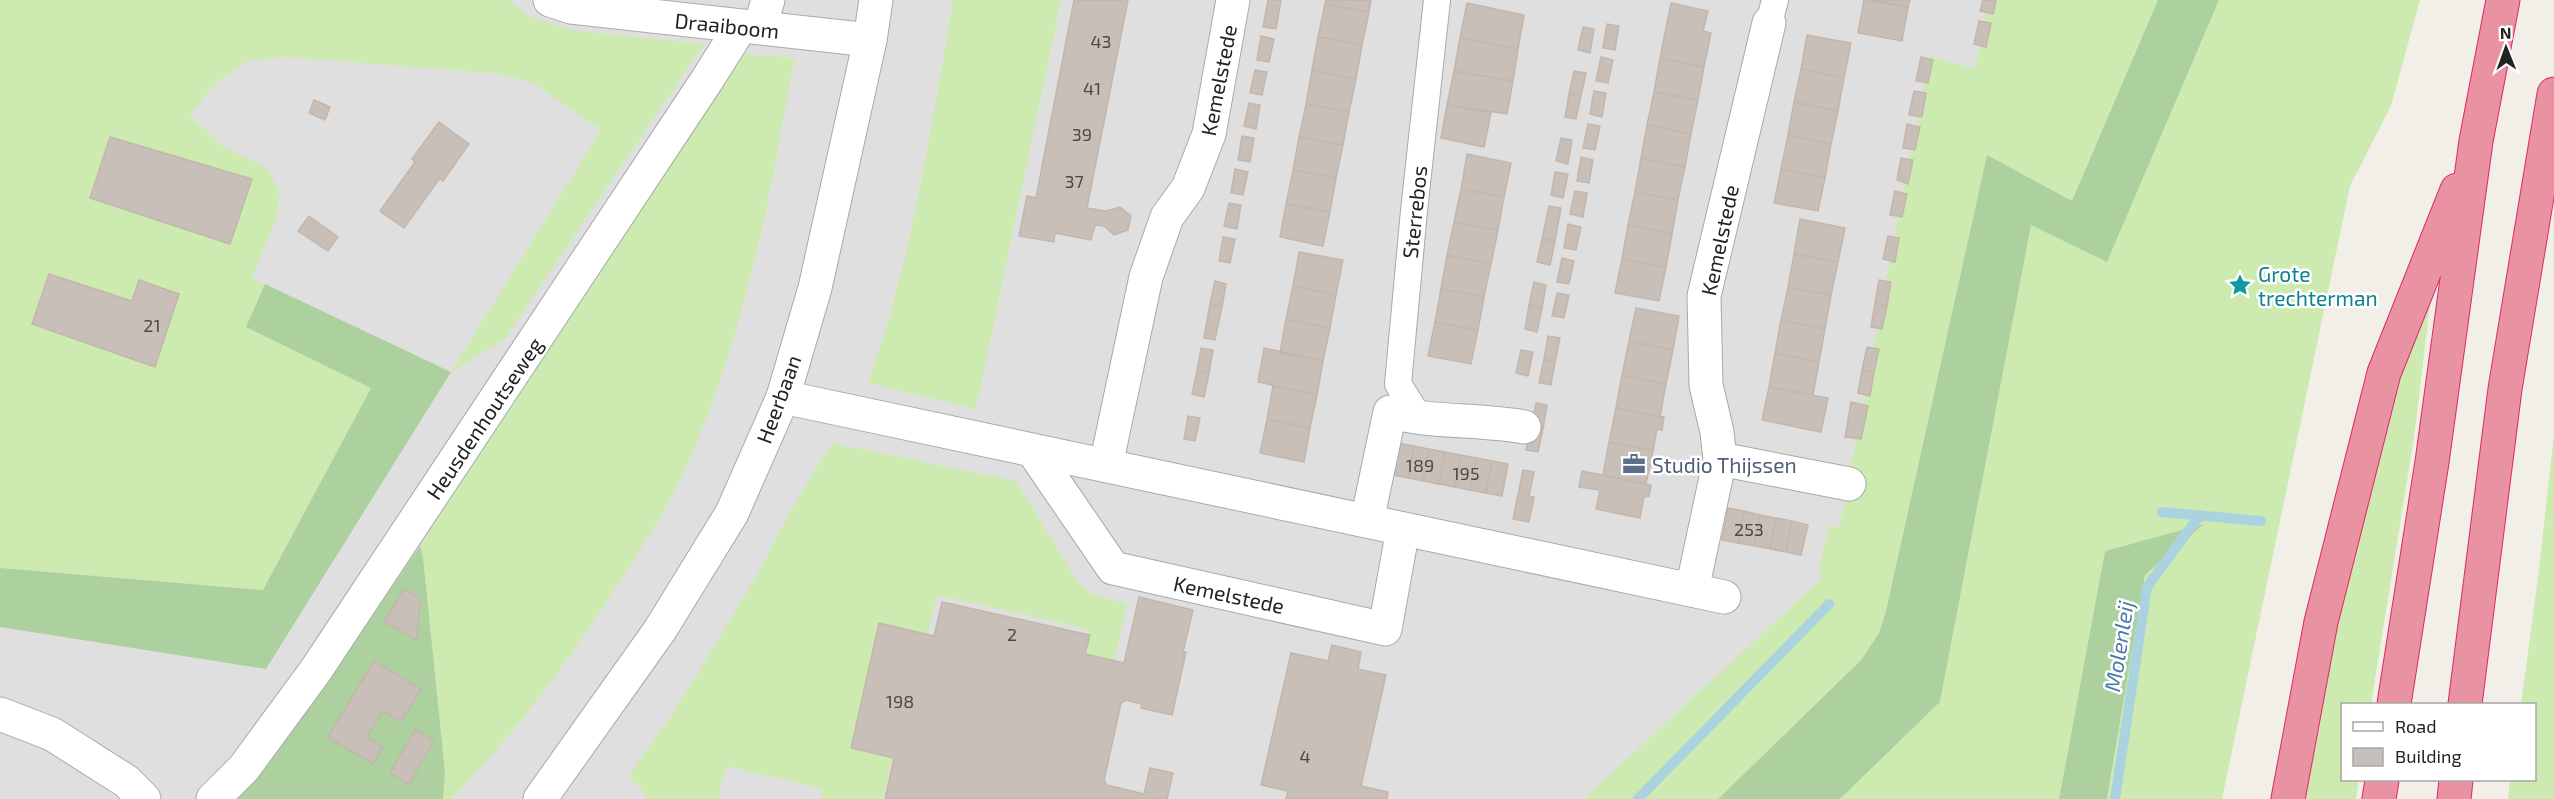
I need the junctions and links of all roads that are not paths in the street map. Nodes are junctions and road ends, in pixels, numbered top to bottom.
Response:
1 (550, 0) edge
2 (876, 0) edge
3 (1233, 0) edge
4 (1437, 0) edge
5 (2504, 0) edge
6 (1772, 11) edge
7 (756, 18) edge
8 (870, 40) junction
9 (2554, 94) edge
10 (2476, 141) junction
11 (783, 397) junction
12 (1420, 419) junction
13 (1524, 428) dead end
14 (1033, 451) junction
15 (1720, 459) junction
16 (1106, 465) junction
17 (1849, 484) dead end
18 (1367, 521) junction
19 (1403, 529) junction
20 (1692, 590) junction
21 (1724, 597) dead end
22 (2394, 703) edge
23 (2465, 703) edge
24 (0, 714) edge
25 (571, 752) junction
26 (2382, 781) edge
27 (2456, 781) edge
28 (144, 799) edge
29 (213, 799) edge
30 (513, 799) edge
31 (540, 799) edge
32 (2288, 799) edge
33 (2379, 799) edge
34 (2454, 799) edge

1 - 7 street, Draaiboom
2 - 8 street, Heerbaan
3 - 16 street, Kemelstede
4 - 12 street, Sterrebos
5 - 10 highway
6 - 15 street, Kemelstede
7 - 8 street, Draaiboom
7 - 29 street, Heusdenhoutseweg
8 - 11 street, Heerbaan
9 - 23 highway
10 - 22 highway
10 - 32 highway
11 - 14 street
11 - 25 street, Heerbaan
12 - 13 street
12 - 18 street
14 - 16 street
14 - 19 street, Kemelstede
15 - 17 street
15 - 20 street, Kemelstede
16 - 18 street
18 - 19 street
19 - 20 street
20 - 21 street
24 - 28 street
25 - 30 street, Heerbaan
25 - 31 street, Heerbaan
26 - 33 highway
27 - 34 highway

